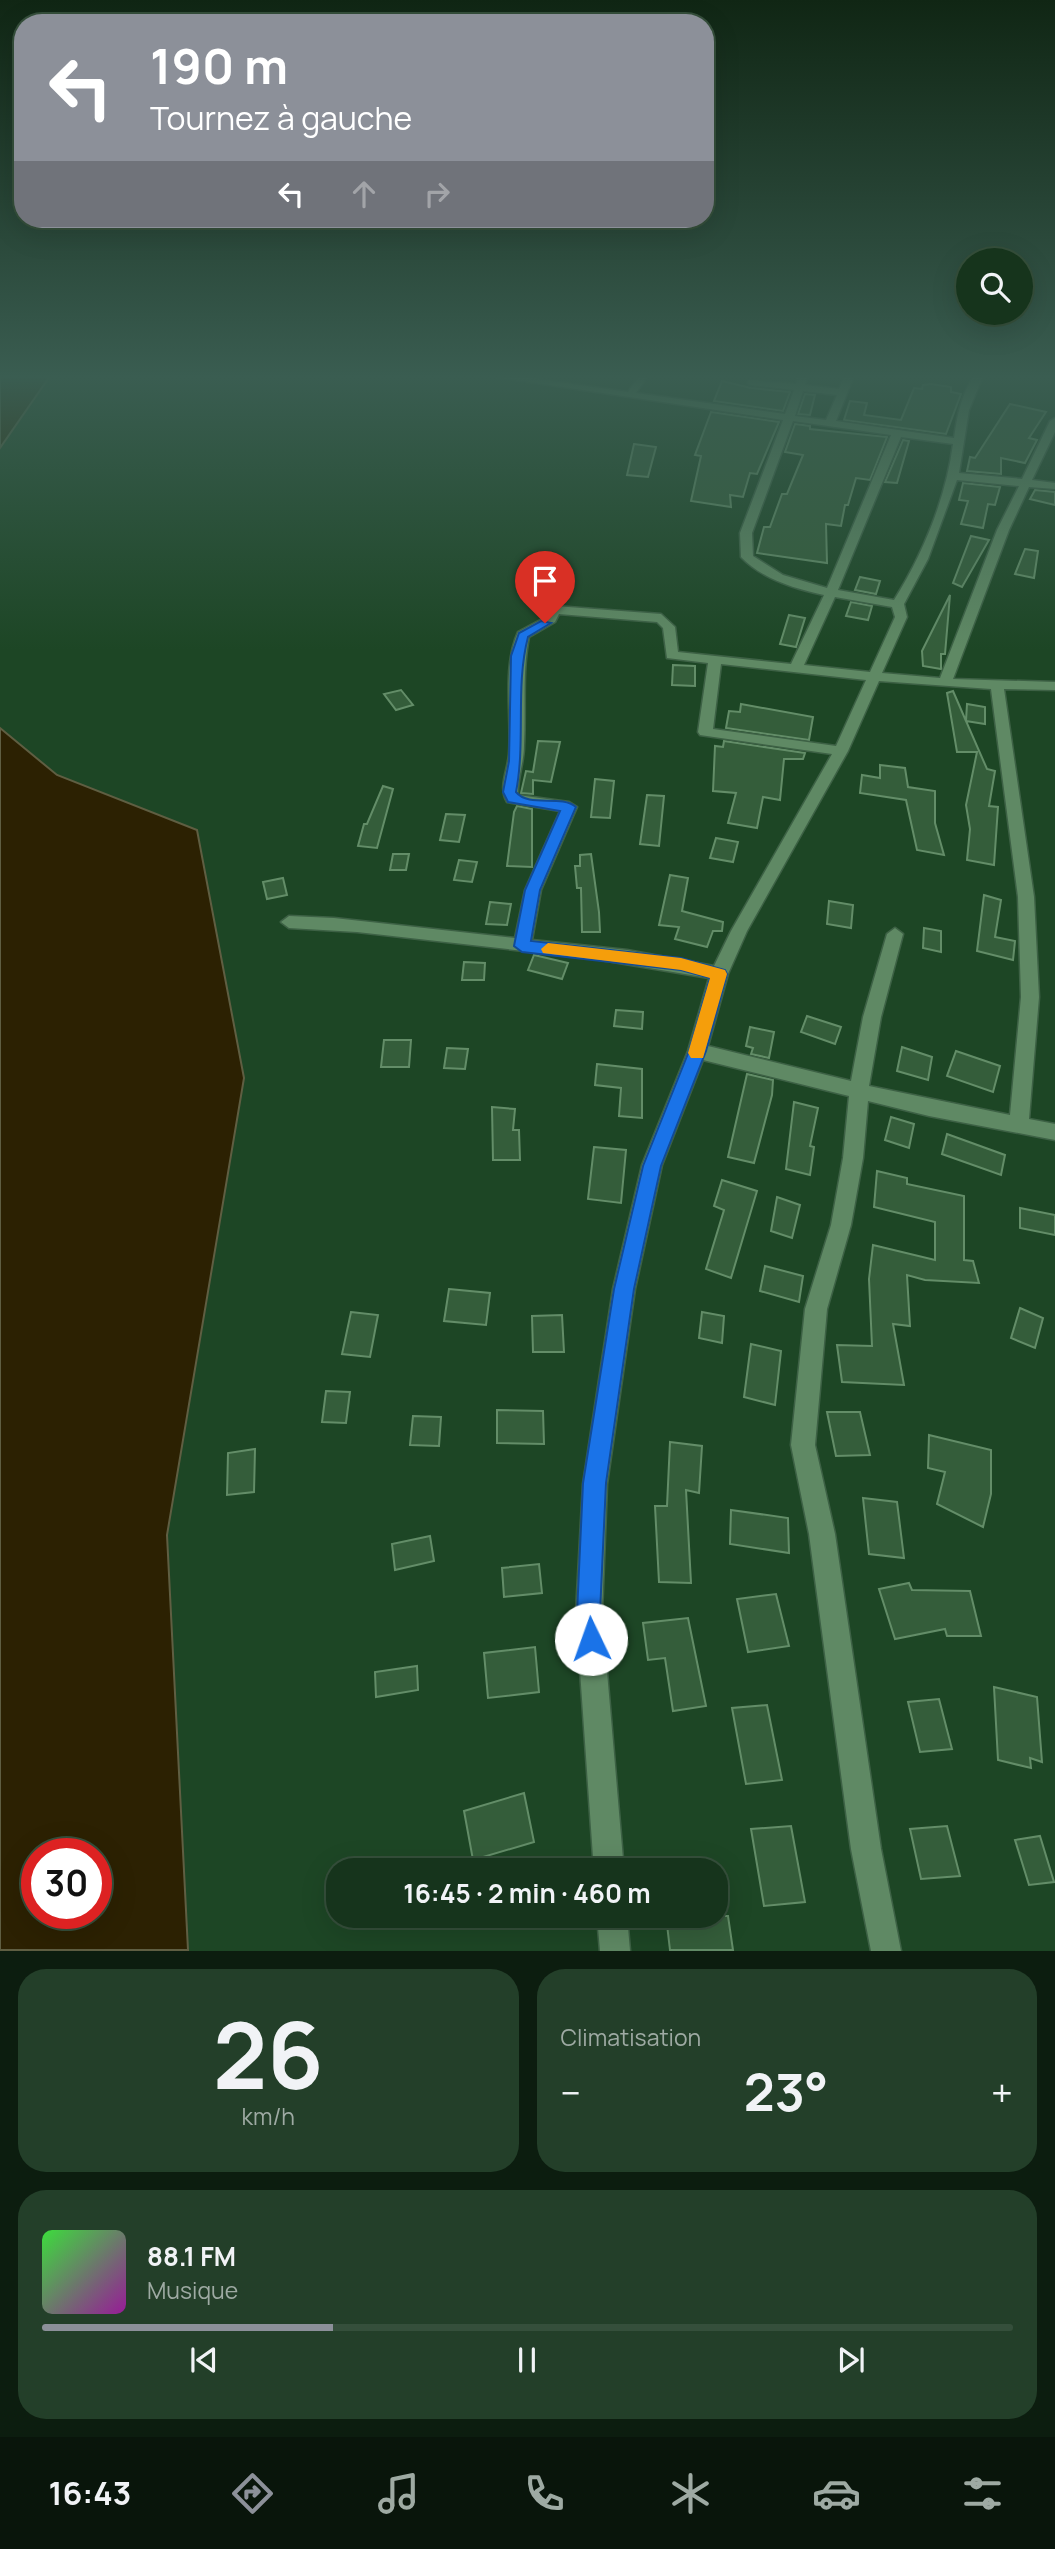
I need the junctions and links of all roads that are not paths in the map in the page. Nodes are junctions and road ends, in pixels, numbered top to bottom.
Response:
1 (773, 467) edge
2 (883, 467) edge
3 (955, 467) edge
4 (1034, 467) edge
5 (953, 476) junction
6 (1027, 482) junction
7 (1055, 486) edge
8 (832, 593) junction
9 (898, 604) junction
10 (715, 659) junction
11 (795, 670) junction
12 (873, 678) junction
13 (946, 683) junction
14 (997, 686) junction
15 (1055, 686) edge
16 (841, 751) junction
17 (289, 922) dead end
18 (895, 934) dead end
19 (522, 946) junction
20 (719, 974) junction
21 (698, 1051) junction
22 (859, 1089) junction
23 (1019, 1125) junction
24 (1055, 1132) edge
25 (608, 1858) edge
26 (613, 1928) edge
27 (615, 1951) edge
28 (886, 1951) edge

1 - 8 street
2 - 8 street
3 - 5 street
4 - 6 street
5 - 6 street
5 - 9 street
6 - 7 street
6 - 13 street
8 - 9 street
8 - 11 street
9 - 12 street
10 - 11 street
10 - 16 street
10 - 19 street
11 - 12 street
12 - 13 street
12 - 16 street
13 - 14 street
14 - 15 street
14 - 23 street
16 - 20 street
17 - 19 street
18 - 22 street
19 - 20 street
20 - 21 street
21 - 22 street
21 - 25 street
22 - 23 street
22 - 28 street
23 - 24 street
26 - 27 street

